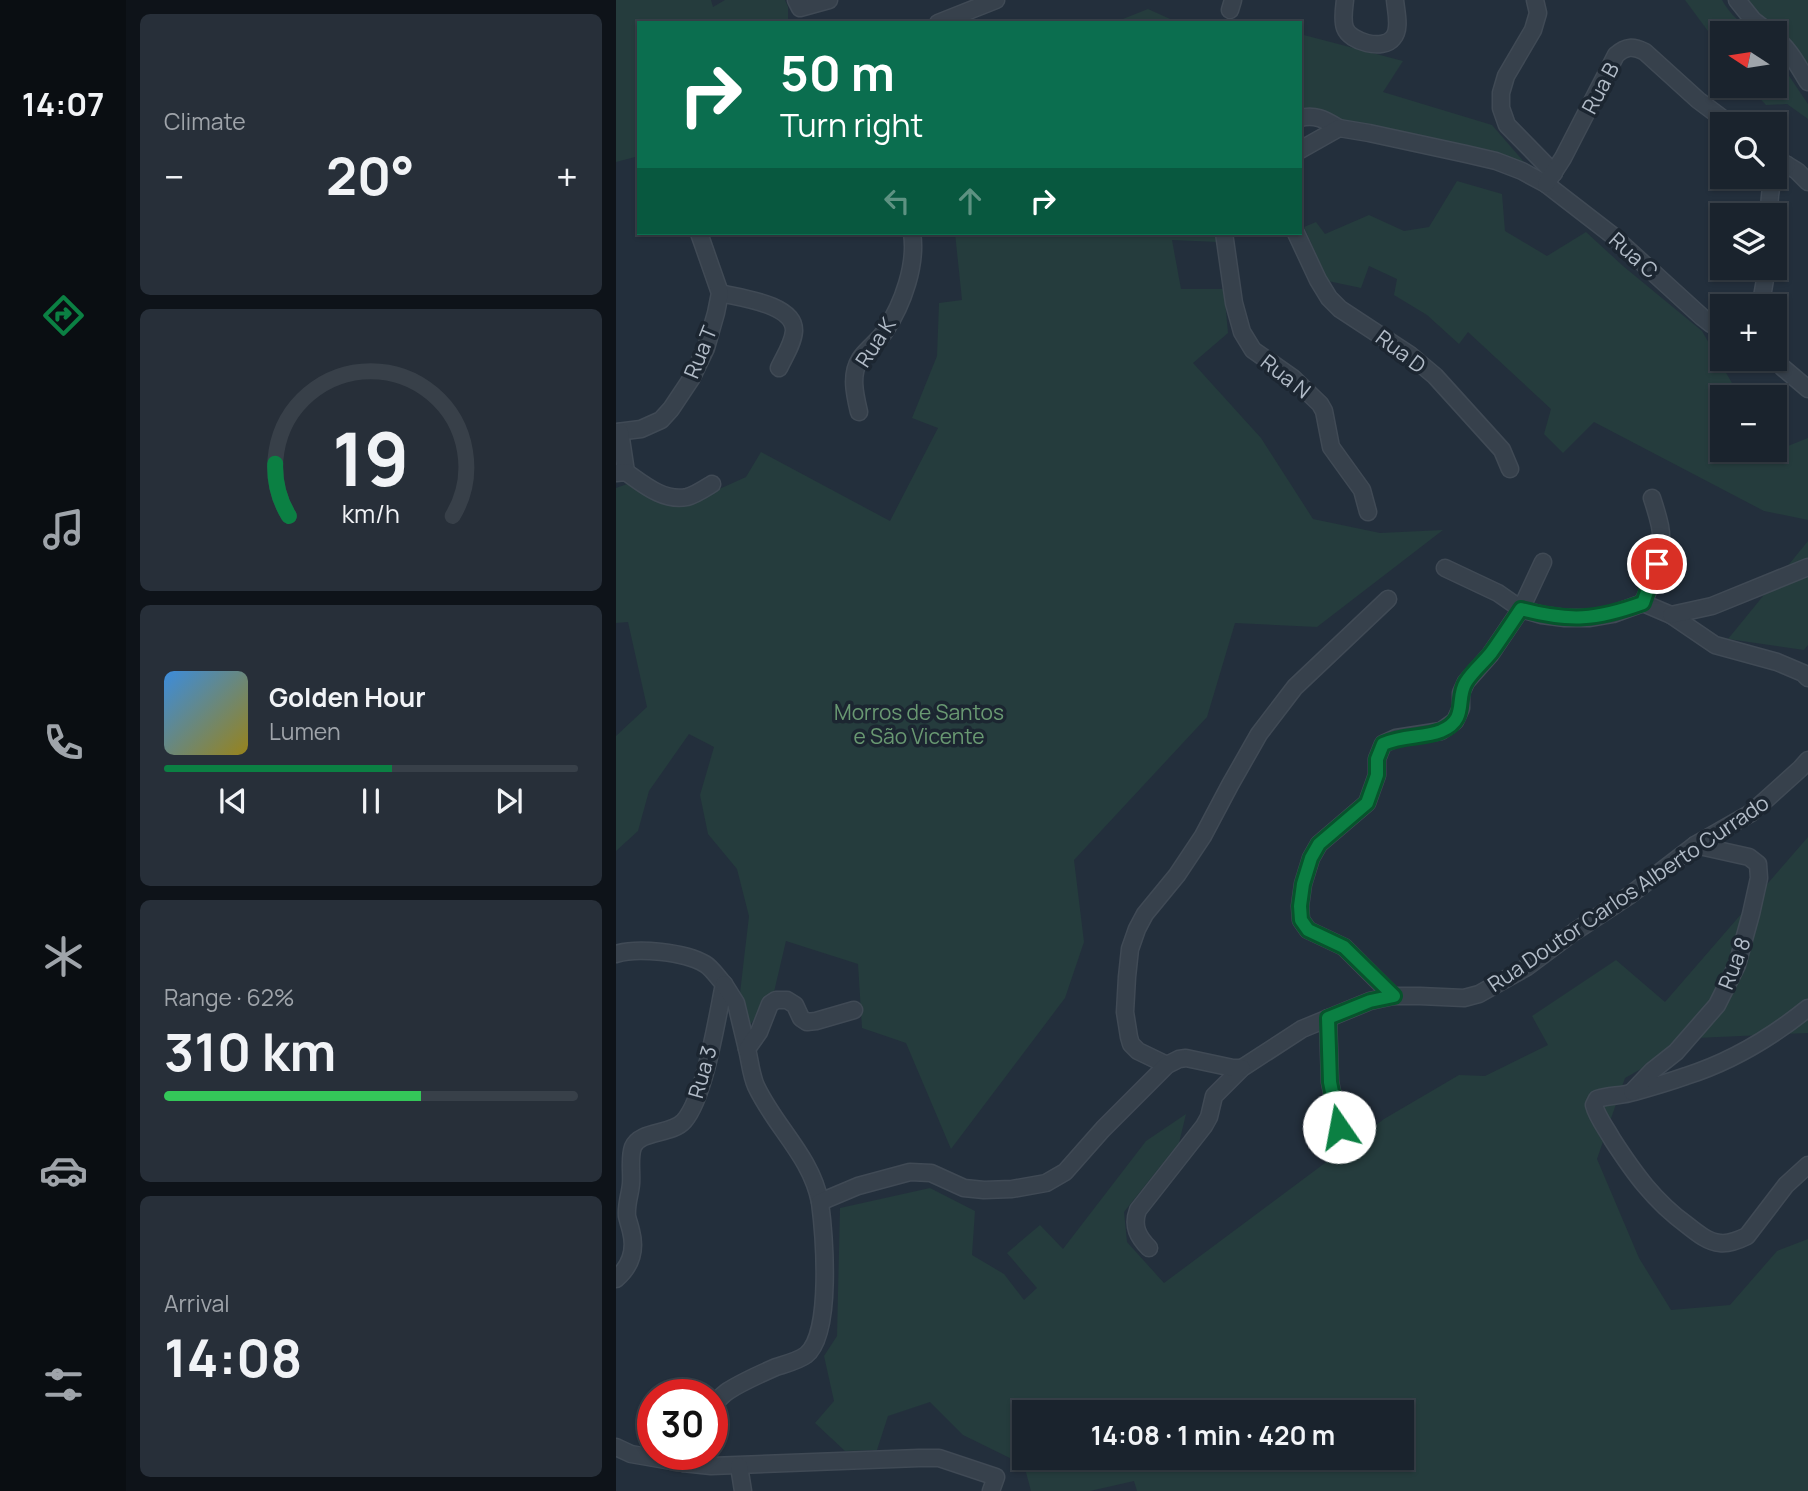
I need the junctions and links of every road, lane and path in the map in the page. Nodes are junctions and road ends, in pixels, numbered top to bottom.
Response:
1 (829, 0) edge
2 (996, 0) edge
3 (1345, 0) edge
4 (1395, 0) edge
5 (1535, 0) edge
6 (1737, 0) edge
7 (798, 10) edge
8 (944, 21) edge
9 (1754, 21) edge
10 (1787, 50) edge
11 (1808, 82) edge
12 (1714, 112) edge
13 (1302, 118) edge
14 (1339, 128) junction
15 (1302, 149) edge
16 (1787, 165) edge
17 (1550, 178) junction
18 (1808, 182) edge
19 (700, 235) edge
20 (912, 235) edge
21 (1224, 235) edge
22 (1297, 235) edge
23 (720, 293) junction
24 (1710, 323) edge
25 (779, 368) dead end
26 (1787, 370) edge
27 (1808, 389) edge
28 (859, 412) dead end
29 (618, 432) edge
30 (1510, 469) dead end
31 (621, 472) edge
32 (712, 485) dead end
33 (1652, 498) dead end
34 (1368, 512) dead end
35 (1543, 562) dead end
36 (1808, 567) edge
37 (1446, 568) dead end
38 (1388, 599) dead end
39 (1643, 603) junction
40 (1521, 609) junction
41 (1671, 614) junction
42 (1808, 678) edge
43 (1808, 760) edge
44 (1695, 845) junction
45 (616, 953) edge
46 (724, 984) junction
47 (1394, 996) junction
48 (1808, 1008) edge
49 (854, 1010) dead end
50 (1328, 1018) junction
51 (747, 1049) junction
52 (1167, 1065) junction
53 (1242, 1068) junction
54 (1630, 1093) junction
55 (1339, 1127) dead end
56 (1808, 1165) edge
57 (820, 1202) junction
58 (1149, 1248) dead end
59 (616, 1279) edge
60 (728, 1391) edge
61 (616, 1447) edge
62 (637, 1455) edge
63 (728, 1466) edge
64 (739, 1466) junction
65 (994, 1484) edge
66 (743, 1491) edge

1 - 7 street
2 - 8 street
3 - 4 street
5 - 17 street
6 - 9 street
10 - 11 street
12 - 17 street, Rua B
13 - 14 street
14 - 15 street
14 - 17 street
16 - 18 street
17 - 24 street, Rua C
19 - 23 street
20 - 28 street, Rua K
21 - 34 street, Rua N
22 - 30 street, Rua D
23 - 25 street
23 - 29 street, Rua T
26 - 27 street
29 - 31 street
31 - 32 street
33 - 39 street
35 - 40 street
36 - 41 street
37 - 40 street
38 - 52 street
39 - 40 street
39 - 41 street
40 - 47 street
41 - 42 street
43 - 44 street, Rua Doutor Carlos Alberto Currado
44 - 47 street, Rua Doutor Carlos Alberto Currado
44 - 54 street, Rua 8
45 - 46 street
46 - 51 street
46 - 59 street, Rua 3
47 - 50 street, Rua Doutor Carlos Alberto Currado
48 - 54 street
49 - 51 street
50 - 53 street, Rua Doutor Carlos Alberto Currado
50 - 55 street
51 - 57 street
52 - 53 street
52 - 57 street
53 - 58 street, Rua Doutor Carlos Alberto Currado
54 - 56 street
57 - 60 street
61 - 62 street
63 - 64 street
64 - 65 street
64 - 66 street

